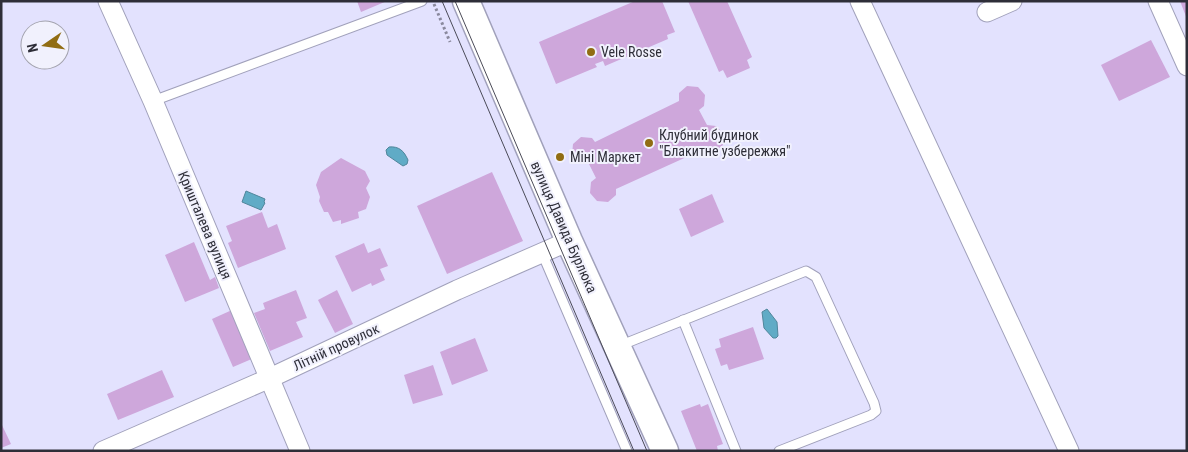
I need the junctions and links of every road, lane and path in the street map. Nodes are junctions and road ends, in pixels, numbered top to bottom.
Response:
1 (108, 1) edge
2 (422, 1) edge
3 (433, 1) edge
4 (466, 1) edge
5 (860, 1) edge
6 (1012, 1) edge
7 (1158, 1) edge
8 (987, 12) dead end
9 (450, 42) dead end
10 (1187, 66) edge
11 (153, 101) junction
12 (569, 241) junction
13 (542, 253) junction
14 (683, 320) junction
15 (617, 346) junction
16 (270, 378) junction
17 (103, 451) edge
18 (300, 451) edge
19 (628, 451) edge
20 (665, 451) edge
21 (736, 451) edge
22 (779, 451) edge
23 (1069, 451) edge

1 - 11 street, Кришталева вулиця
2 - 11 lane
3 - 9 path
4 - 12 main road, вулиця Давида Бурлюка
5 - 23 street
6 - 8 street
7 - 10 street
11 - 16 street, Кришталева вулиця
12 - 13 street, Літній провулок
12 - 15 main road, вулиця Давида Бурлюка
13 - 16 street, Літній провулок
13 - 19 lane
14 - 15 lane
14 - 21 lane
14 - 22 lane
15 - 20 main road, вулиця Давида Бурлюка
16 - 17 street, Літній провулок
16 - 18 street, Кришталева вулиця

